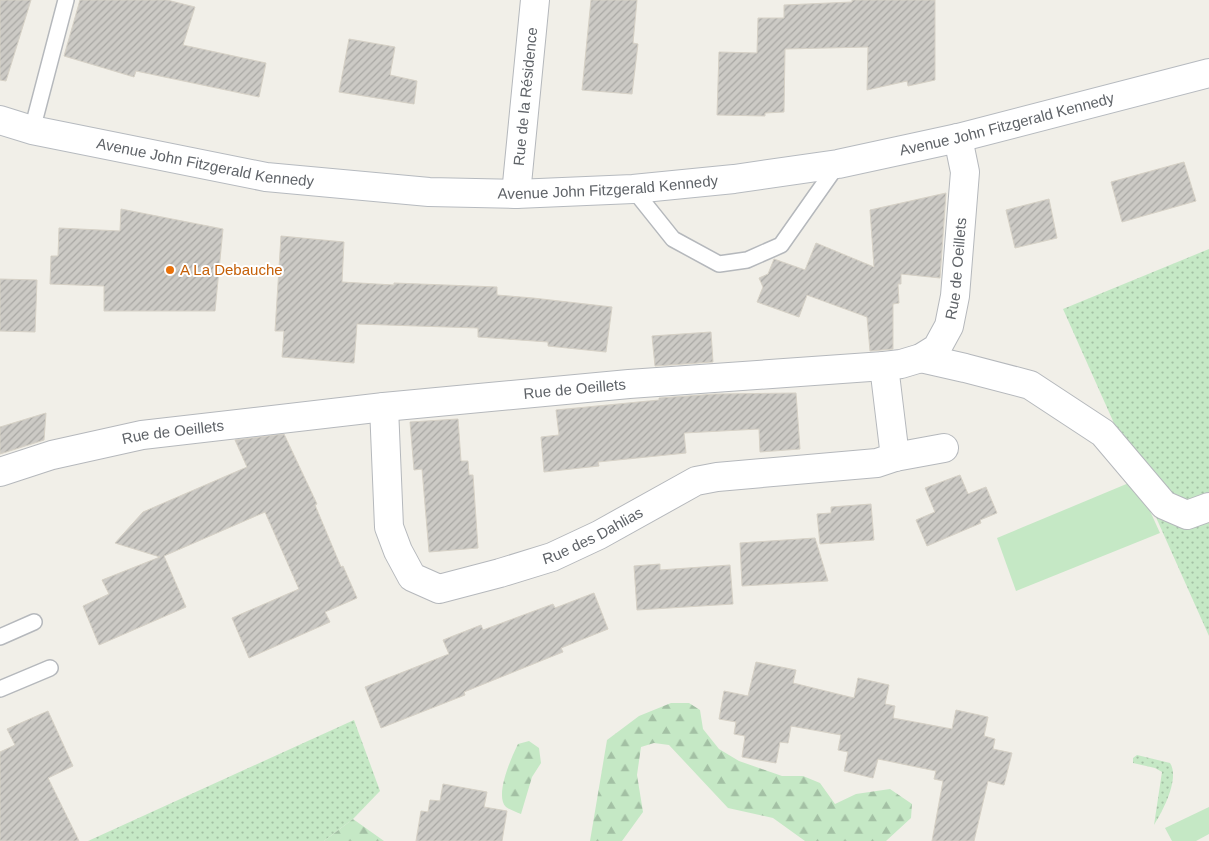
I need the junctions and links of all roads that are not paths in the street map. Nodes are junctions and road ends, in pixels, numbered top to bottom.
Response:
1 (66, 0) edge
2 (535, 0) edge
3 (1209, 73) edge
4 (12, 127) edge
5 (958, 138) junction
6 (838, 164) junction
7 (633, 189) junction
8 (516, 194) junction
9 (921, 358) junction
10 (884, 366) junction
11 (384, 407) junction
12 (944, 448) dead end
13 (895, 457) junction
14 (0, 472) edge
15 (1209, 507) edge
16 (34, 622) dead end
17 (0, 637) edge
18 (50, 668) dead end
19 (0, 689) edge

1 - 4 lane
2 - 8 street, Rue de la Résidence
3 - 5 street, Avenue John Fitzgerald Kennedy
4 - 8 street, Avenue John Fitzgerald Kennedy
5 - 6 street, Avenue John Fitzgerald Kennedy
5 - 9 street, Rue de Oeillets
6 - 7 street, Avenue John Fitzgerald Kennedy
6 - 7 lane
7 - 8 street, Avenue John Fitzgerald Kennedy
9 - 10 street, Rue de Oeillets
9 - 15 street
10 - 11 street, Rue de Oeillets
10 - 13 street
11 - 13 street, Rue des Dahlias
11 - 14 street, Rue de Oeillets
12 - 13 street, Rue des Dahlias
16 - 17 lane
18 - 19 lane

